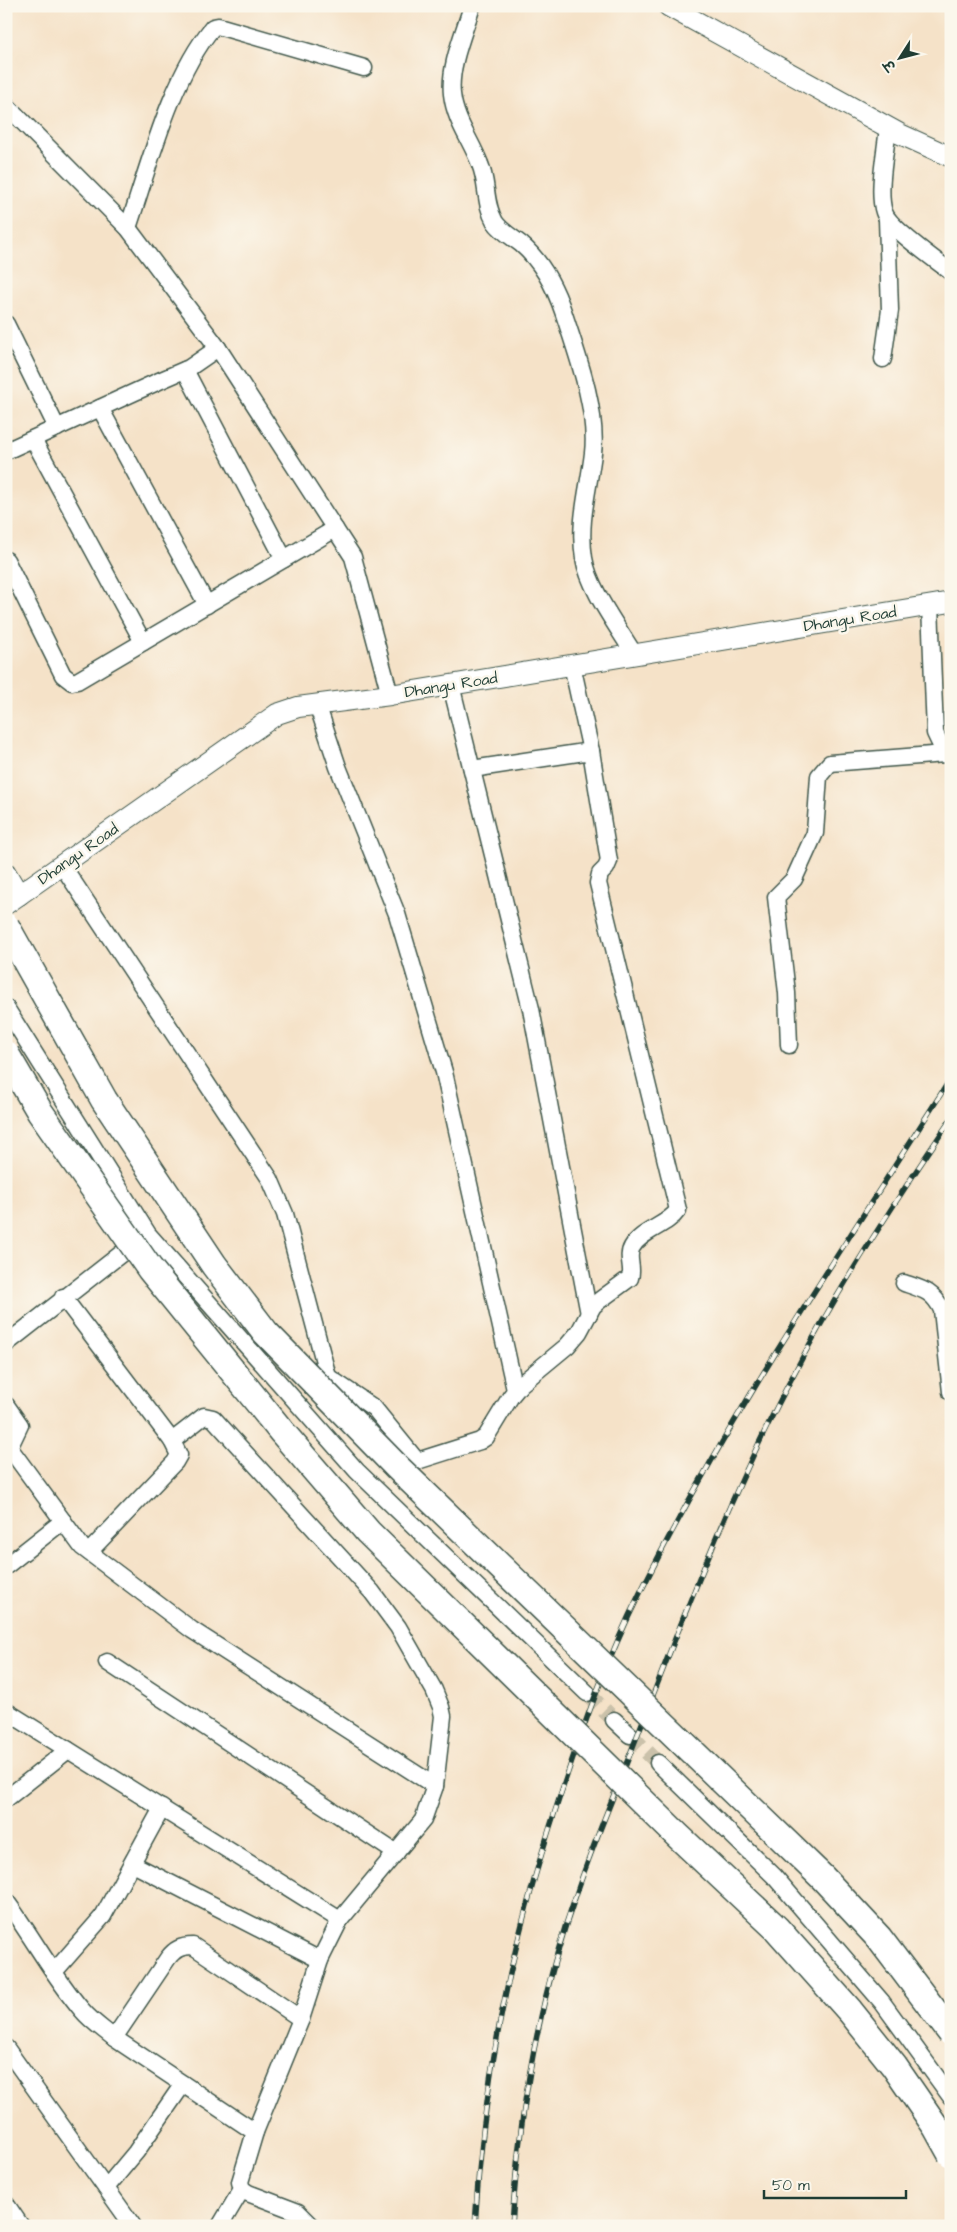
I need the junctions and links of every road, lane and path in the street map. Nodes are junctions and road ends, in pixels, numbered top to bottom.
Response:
1 (472, 6) edge
2 (668, 6) edge
3 (364, 68) dead end
4 (6, 105) edge
5 (888, 127) junction
6 (951, 157) edge
7 (887, 219) junction
8 (128, 228) junction
9 (951, 272) edge
10 (6, 324) edge
11 (218, 348) junction
12 (883, 359) dead end
13 (184, 370) junction
14 (100, 408) junction
15 (56, 428) junction
16 (33, 439) junction
17 (6, 451) edge
18 (335, 529) junction
19 (284, 559) junction
20 (6, 560) edge
21 (951, 602) edge
22 (207, 605) junction
23 (930, 606) junction
24 (143, 642) junction
25 (634, 654) junction
26 (572, 665) junction
27 (451, 685) junction
28 (390, 695) junction
29 (317, 704) junction
30 (590, 751) junction
31 (948, 756) edge
32 (472, 769) junction
33 (62, 865) junction
34 (6, 873) edge
35 (12, 900) edge
36 (6, 926) edge
37 (6, 1008) edge
38 (789, 1045) dead end
39 (6, 1054) edge
40 (148, 1234) junction
41 (904, 1283) dead end
42 (63, 1297) junction
43 (589, 1314) junction
44 (6, 1344) edge
45 (516, 1390) junction
46 (951, 1392) edge
47 (6, 1405) edge
48 (172, 1441) junction
49 (63, 1521) junction
50 (89, 1552) junction
51 (6, 1566) edge
52 (107, 1662) dead end
53 (587, 1693) tunnel mouth
54 (6, 1711) edge
55 (614, 1720) tunnel mouth
56 (630, 1734) tunnel mouth
57 (68, 1750) junction
58 (658, 1763) tunnel mouth
59 (434, 1786) junction
60 (6, 1798) edge
61 (162, 1808) junction
62 (396, 1853) junction
63 (133, 1864) junction
64 (6, 1900) edge
65 (340, 1920) junction
66 (320, 1960) junction
67 (54, 1972) junction
68 (301, 2019) junction
69 (951, 2033) edge
70 (114, 2038) junction
71 (6, 2048) edge
72 (183, 2084) junction
73 (951, 2097) edge
74 (255, 2132) junction
75 (951, 2154) edge
76 (106, 2188) junction
77 (242, 2189) junction
78 (6, 2204) edge
79 (21, 2226) edge
80 (133, 2226) edge
81 (220, 2226) edge
82 (312, 2226) edge

1 - 25 street
2 - 5 street
3 - 8 street
4 - 8 street
5 - 6 street
5 - 7 street
7 - 9 street
7 - 12 street
8 - 11 street
10 - 15 street
11 - 13 street
11 - 18 street
13 - 14 street
13 - 19 street
14 - 15 street
14 - 22 street
15 - 16 street
16 - 17 street
16 - 24 street
18 - 19 street
18 - 28 street
19 - 22 street
20 - 24 street
21 - 23 street, Dhangu Road
22 - 24 street
23 - 25 street, Dhangu Road
23 - 31 street
25 - 26 street, Dhangu Road
26 - 27 street, Dhangu Road
26 - 30 street
27 - 28 street, Dhangu Road
27 - 32 street
28 - 29 street, Dhangu Road
29 - 33 street, Dhangu Road
29 - 45 street
30 - 32 street
30 - 43 street
31 - 38 street
32 - 43 street
33 - 35 street, Dhangu Road
33 - 45 street
34 - 35 street
36 - 69 highway, bridge
37 - 40 street
39 - 75 highway, bridge
40 - 42 street
40 - 53 street
41 - 46 street
42 - 44 street
42 - 48 street
43 - 45 street
47 - 49 street
48 - 50 street
48 - 59 street
49 - 50 street
49 - 51 street
50 - 59 street
52 - 62 street
54 - 57 street
55 - 56 street
57 - 60 street
57 - 61 street
58 - 73 street
59 - 62 street
61 - 63 street
61 - 65 street
62 - 65 street
63 - 66 street
63 - 67 street
64 - 67 street
65 - 66 street
66 - 68 street
67 - 70 street
68 - 70 street
68 - 74 street
70 - 72 street
71 - 76 street
72 - 74 street
72 - 76 street
74 - 77 street
76 - 80 street
77 - 81 street
77 - 82 street
78 - 79 street

